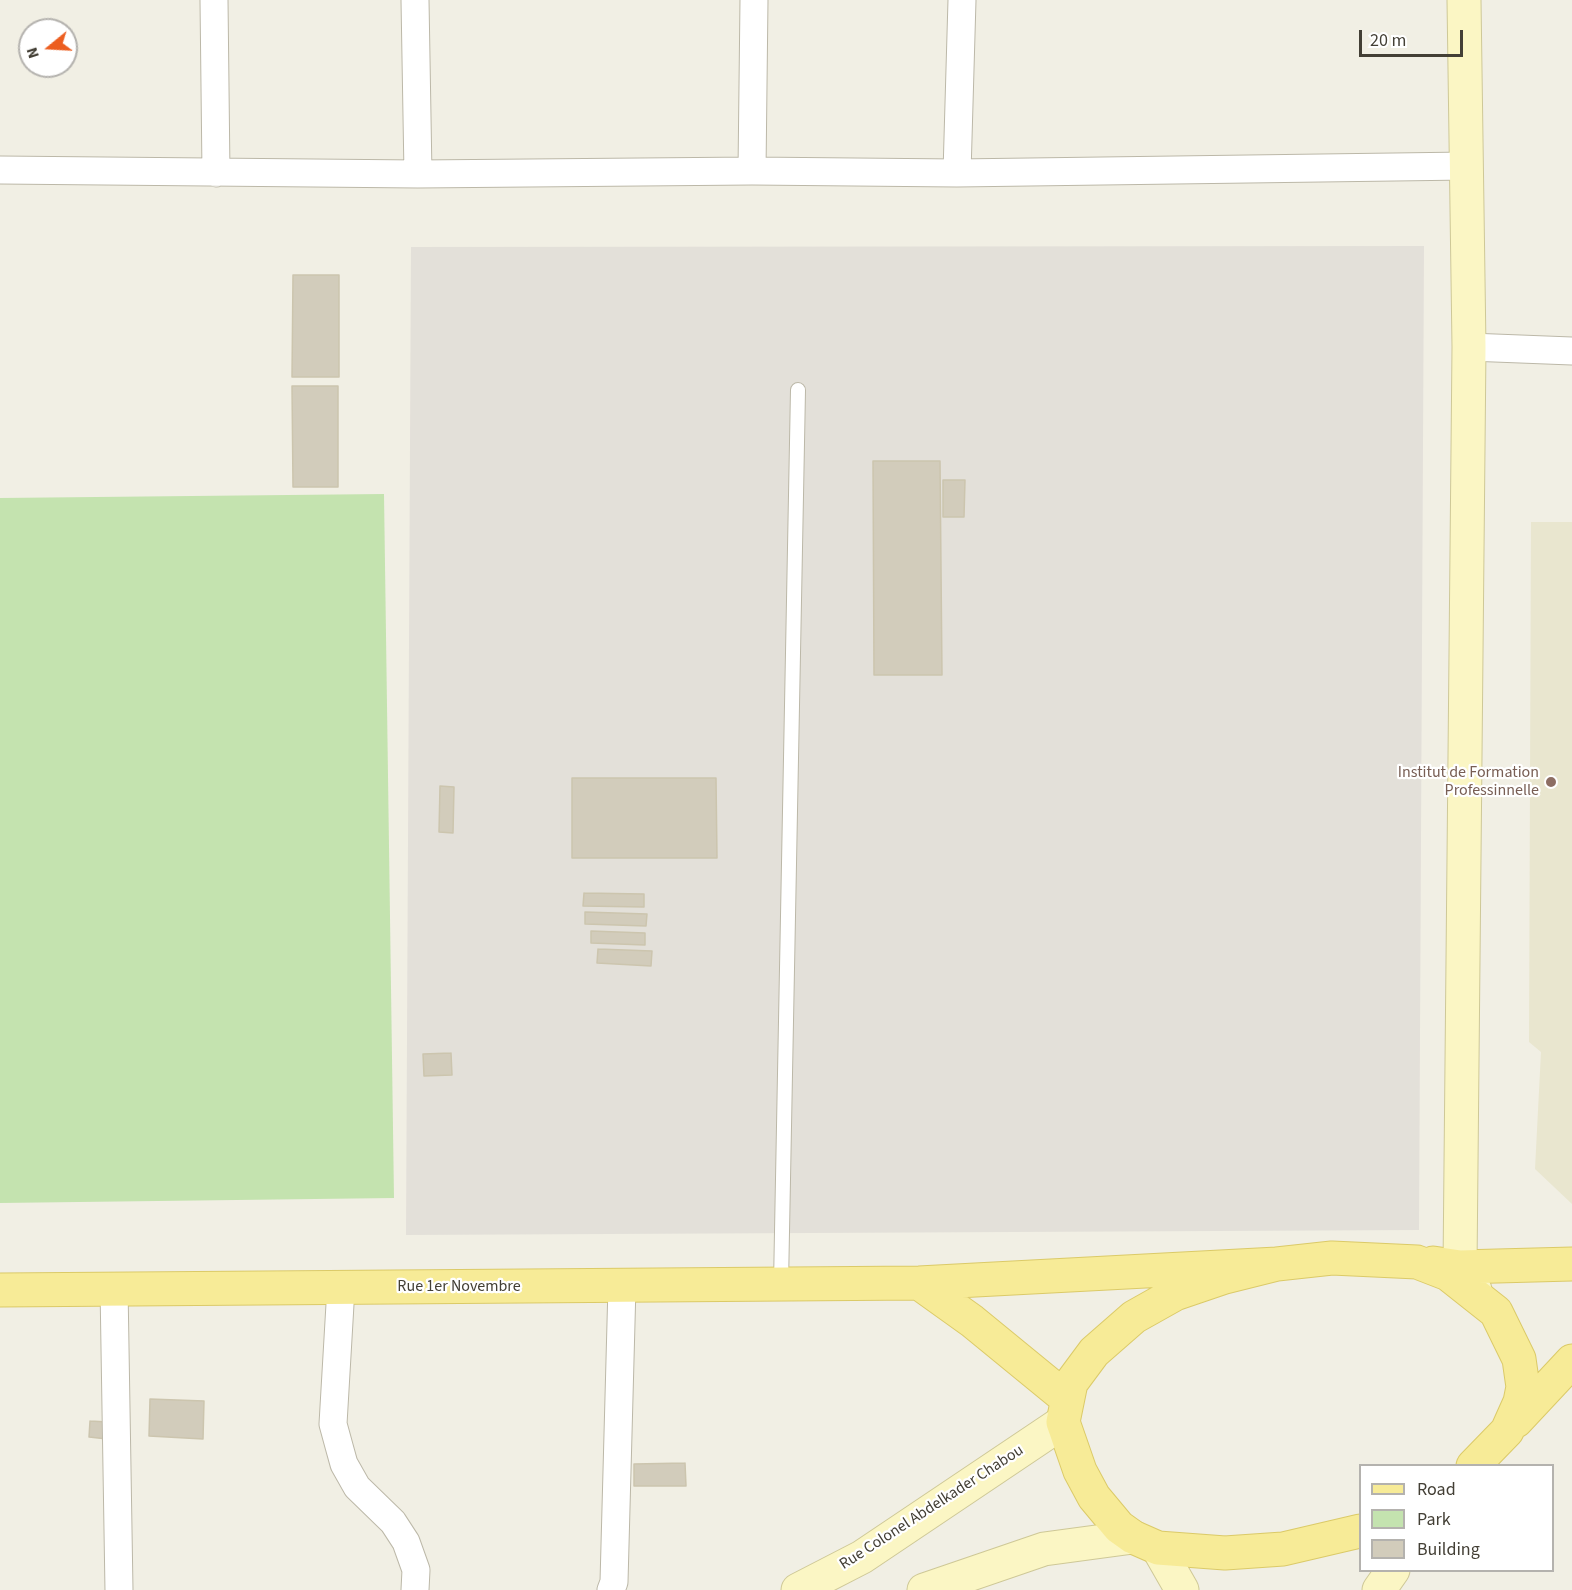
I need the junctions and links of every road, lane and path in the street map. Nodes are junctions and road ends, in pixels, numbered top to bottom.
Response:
1 (214, 0) edge
2 (415, 0) edge
3 (754, 0) edge
4 (962, 0) edge
5 (1464, 0) edge
6 (1467, 166) junction
7 (0, 170) edge
8 (752, 171) junction
9 (216, 173) junction
10 (957, 173) junction
11 (418, 174) junction
12 (1469, 346) junction
13 (1572, 351) edge
14 (798, 390) dead end
15 (1417, 1262) junction
16 (1277, 1264) junction
17 (1572, 1264) edge
18 (1460, 1267) junction
19 (919, 1283) junction
20 (781, 1284) junction
21 (622, 1286) junction
22 (114, 1287) junction
23 (341, 1287) junction
24 (0, 1290) edge
25 (1482, 1300) junction
26 (1572, 1361) edge
27 (1065, 1410) junction
28 (1506, 1431) junction
29 (1475, 1464) edge
30 (1359, 1531) edge
31 (1145, 1542) junction
32 (1392, 1572) edge
33 (119, 1590) edge
34 (415, 1590) edge
35 (611, 1590) edge
36 (798, 1590) edge
37 (924, 1590) edge
38 (1182, 1590) edge
39 (1379, 1590) edge

1 - 9 street
2 - 11 street
3 - 8 street
4 - 10 street
5 - 6 main road
6 - 10 street
6 - 12 main road
7 - 9 street
8 - 10 street
8 - 11 street
9 - 11 street
12 - 13 street
12 - 18 main road
14 - 20 lane
15 - 16 main road
15 - 18 main road
15 - 25 main road
16 - 19 main road, Rue 1er Novembre
16 - 27 main road
17 - 18 main road
18 - 25 main road
19 - 20 main road, Rue 1er Novembre
19 - 27 main road
20 - 21 main road, Rue 1er Novembre
21 - 23 main road, Rue 1er Novembre
21 - 35 street
22 - 23 main road, Rue 1er Novembre
22 - 24 main road, Rue 1er Novembre
22 - 33 street
23 - 34 street
25 - 28 main road
26 - 28 main road
27 - 31 main road
27 - 36 main road, Rue Colonel Abdelkader Chabou
28 - 29 main road
30 - 31 main road
31 - 37 main road
31 - 38 main road
32 - 39 main road

